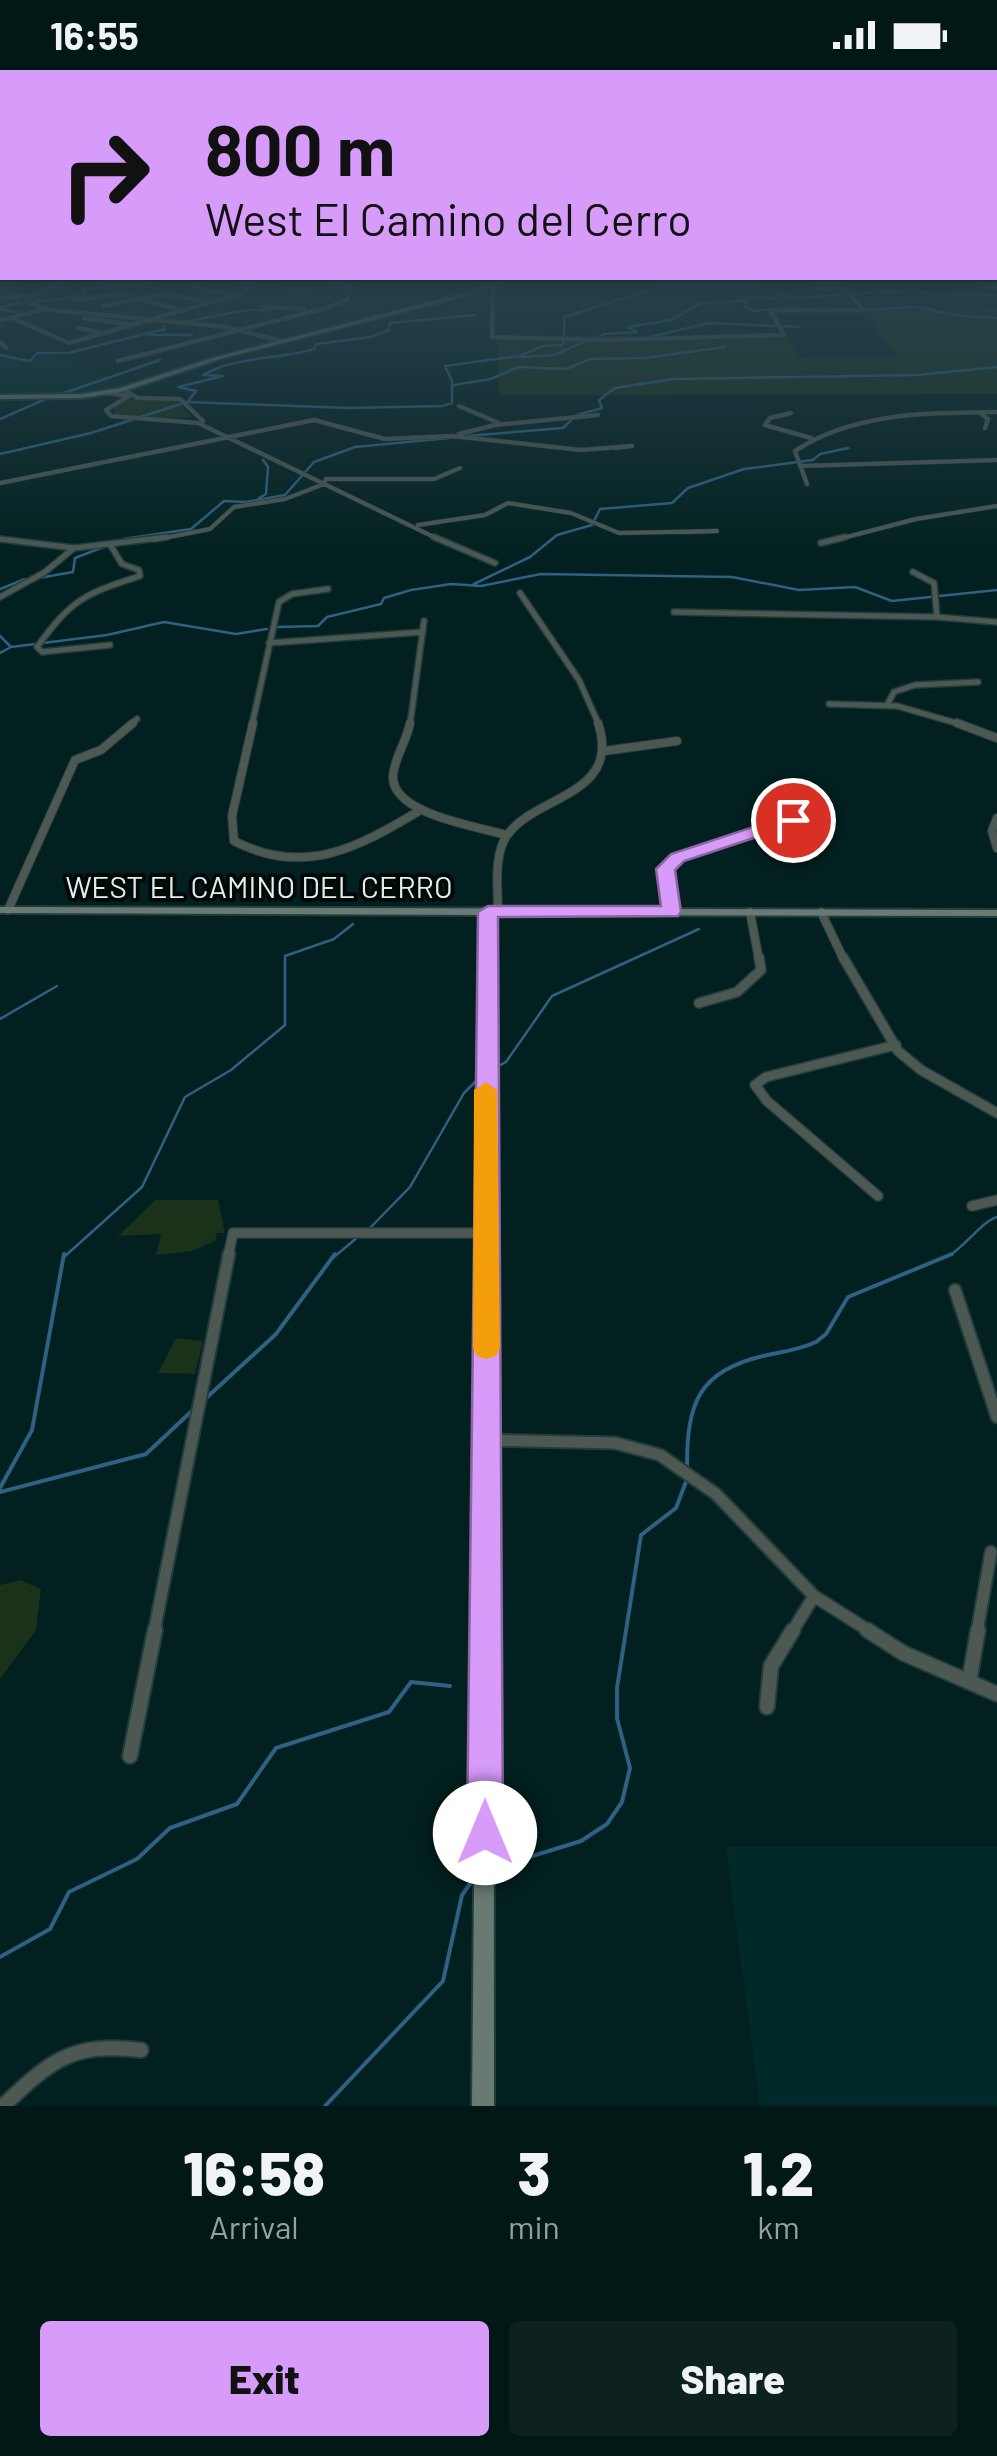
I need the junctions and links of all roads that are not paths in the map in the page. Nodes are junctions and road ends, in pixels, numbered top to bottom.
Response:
1 (186, 371) edge
2 (124, 390) junction
3 (108, 393) junction
4 (0, 397) edge
5 (460, 406) dead end
6 (978, 412) junction
7 (997, 412) edge
8 (791, 413) dead end
9 (598, 415) dead end
10 (501, 424) junction
11 (985, 428) dead end
12 (234, 436) junction
13 (452, 436) junction
14 (224, 437) junction
15 (811, 438) junction
16 (616, 448) dead end
17 (997, 460) edge
18 (800, 466) junction
19 (460, 468) dead end
20 (325, 482) junction
21 (0, 484) edge
22 (807, 484) dead end
23 (997, 506) edge
24 (422, 527) junction
25 (688, 532) dead end
26 (0, 539) edge
27 (821, 544) dead end
28 (111, 546) junction
29 (74, 548) junction
30 (495, 563) dead end
31 (913, 572) dead end
32 (328, 589) dead end
33 (520, 593) dead end
34 (0, 598) edge
35 (674, 612) dead end
36 (937, 616) junction
37 (424, 621) dead end
38 (997, 622) edge
39 (423, 632) junction
40 (269, 643) junction
41 (110, 645) dead end
42 (978, 682) dead end
43 (829, 704) dead end
44 (887, 705) junction
45 (137, 719) dead end
46 (997, 738) edge
47 (676, 741) dead end
48 (604, 752) junction
49 (420, 811) junction
50 (997, 818) edge
51 (793, 820) dead end
52 (507, 835) junction
53 (997, 848) edge
54 (4, 910) edge
55 (493, 912) junction
56 (671, 912) junction
57 (750, 912) junction
58 (820, 912) junction
59 (997, 913) edge
60 (699, 1003) dead end
61 (896, 1045) junction
62 (997, 1114) edge
63 (878, 1196) dead end
64 (997, 1200) edge
65 (972, 1206) dead end
66 (484, 1233) junction
67 (955, 1290) dead end
68 (997, 1417) edge
69 (488, 1440) junction
70 (991, 1552) dead end
71 (814, 1596) junction
72 (969, 1682) junction
73 (997, 1694) edge
74 (767, 1707) dead end
75 (130, 1756) dead end
76 (141, 2050) dead end
77 (2, 2106) edge
78 (483, 2106) edge

1 - 2 street
2 - 3 street
2 - 12 street
3 - 4 street
3 - 14 street
5 - 10 street
6 - 7 street
6 - 11 street
6 - 15 street
8 - 15 street
9 - 10 street
10 - 13 street
12 - 13 street
12 - 14 street
12 - 20 street
13 - 16 street
14 - 20 street
14 - 21 street
15 - 18 street
17 - 18 street
18 - 22 street
19 - 20 street
20 - 24 street
20 - 24 street
20 - 28 street
23 - 27 street
24 - 25 street
24 - 30 street
26 - 29 street
28 - 29 street
28 - 41 street
29 - 34 street
31 - 36 street
32 - 40 street
33 - 48 street
35 - 36 street
36 - 38 street
37 - 39 street
39 - 40 street
39 - 49 street
40 - 49 street
42 - 44 street
43 - 44 street
44 - 46 street
45 - 54 street
47 - 48 street
48 - 52 street
49 - 52 street
50 - 53 street
51 - 56 street
52 - 55 street
54 - 55 street, WEST EL CAMINO DEL CERRO
55 - 56 street, WEST EL CAMINO DEL CERRO
55 - 66 street
56 - 57 street, WEST EL CAMINO DEL CERRO
57 - 58 street, WEST EL CAMINO DEL CERRO
57 - 60 street
58 - 59 street, WEST EL CAMINO DEL CERRO
58 - 61 street
61 - 62 street
61 - 63 street
64 - 65 street
66 - 69 street
66 - 75 street
67 - 68 street
69 - 71 street
69 - 78 street
70 - 72 street
71 - 72 street
71 - 74 street
72 - 73 street
76 - 77 street

